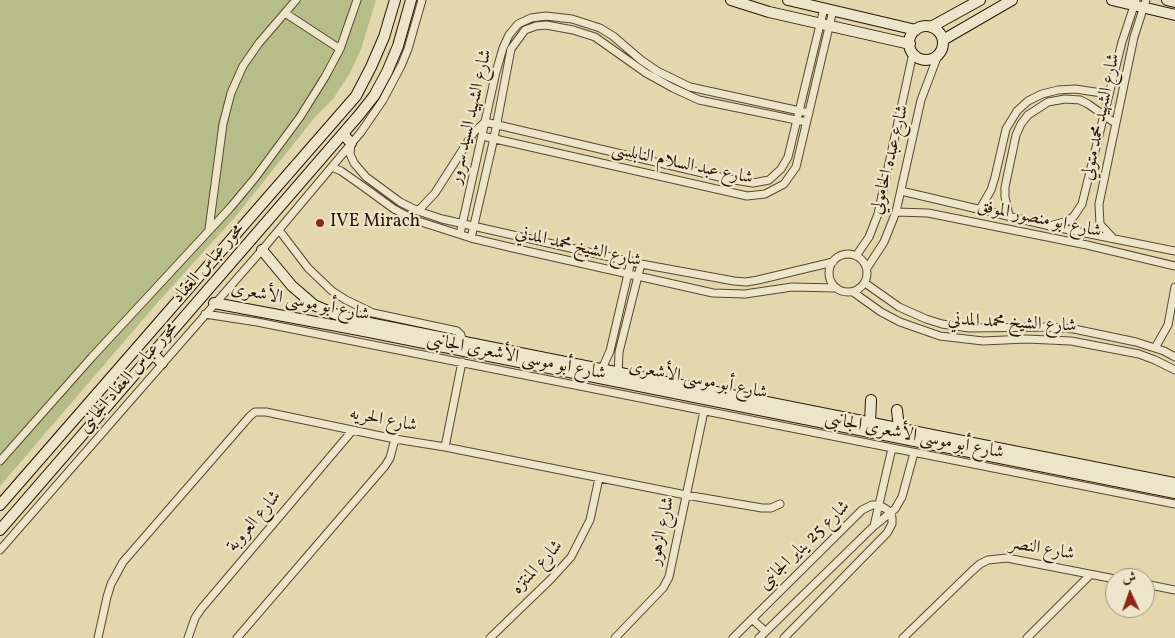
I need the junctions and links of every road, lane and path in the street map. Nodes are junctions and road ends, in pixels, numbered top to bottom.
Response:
1 (296, 0) edge
2 (358, 0) edge
3 (395, 0) edge
4 (411, 0) edge
5 (422, 0) edge
6 (731, 0) edge
7 (788, 0) edge
8 (980, 0) edge
9 (1012, 0) edge
10 (1112, 0) edge
11 (1167, 0) edge
12 (1175, 2) edge
13 (1139, 3) edge
14 (829, 9) junction
15 (285, 13) junction
16 (1175, 15) edge
17 (825, 25) junction
18 (931, 27) junction
19 (916, 30) junction
20 (943, 40) junction
21 (912, 48) junction
22 (340, 49) junction
23 (938, 55) junction
24 (690, 87) junction
25 (1108, 94) junction
26 (687, 95) junction
27 (800, 111) junction
28 (808, 112) junction
29 (1104, 116) junction
30 (797, 120) junction
31 (485, 122) junction
32 (806, 122) junction
33 (1115, 123) junction
34 (496, 124) junction
35 (343, 134) junction
36 (482, 136) junction
37 (494, 138) junction
38 (351, 143) junction
39 (332, 167) junction
40 (712, 175) junction
41 (366, 177) junction
42 (758, 183) junction
43 (361, 185) junction
44 (710, 188) junction
45 (901, 191) junction
46 (760, 195) junction
47 (980, 209) junction
48 (418, 211) junction
49 (896, 212) junction
50 (994, 213) junction
51 (1008, 216) junction
52 (462, 224) junction
53 (991, 225) junction
54 (474, 226) junction
55 (1050, 226) junction
56 (210, 229) junction
57 (279, 230) junction
58 (1089, 233) junction
59 (460, 234) junction
60 (471, 238) junction
61 (1112, 238) junction
62 (1087, 246) junction
63 (262, 250) junction
64 (1175, 251) edge
65 (856, 256) junction
66 (631, 261) junction
67 (833, 262) junction
68 (641, 264) junction
69 (1175, 266) edge
70 (867, 268) junction
71 (627, 275) junction
72 (638, 277) junction
73 (865, 282) junction
74 (1175, 286) edge
75 (836, 288) junction
76 (853, 292) junction
77 (214, 304) junction
78 (365, 310) junction
79 (205, 314) junction
80 (364, 326) junction
81 (462, 342) junction
82 (1155, 348) junction
83 (153, 354) junction
84 (1175, 357) edge
85 (462, 362) junction
86 (162, 363) junction
87 (1175, 370) edge
88 (600, 373) junction
89 (617, 377) junction
90 (871, 400) dead end
91 (897, 410) dead end
92 (704, 411) junction
93 (794, 412) junction
94 (870, 422) junction
95 (73, 423) junction
96 (899, 428) junction
97 (352, 431) junction
98 (85, 433) junction
99 (395, 439) junction
100 (54, 444) junction
101 (445, 447) junction
102 (892, 448) junction
103 (914, 453) junction
104 (66, 455) junction
105 (0, 461) edge
106 (599, 478) junction
107 (1175, 483) edge
108 (1175, 493) edge
109 (686, 495) junction
110 (780, 504) dead end
111 (1175, 504) edge
112 (0, 505) edge
113 (878, 505) junction
114 (891, 513) junction
115 (874, 526) junction
116 (0, 530) edge
117 (0, 550) edge
118 (1090, 575) junction
119 (1105, 577) edge
120 (1155, 586) edge
121 (1175, 590) edge
122 (752, 619) junction
123 (766, 631) junction
124 (98, 638) edge
125 (188, 638) edge
126 (237, 638) edge
127 (490, 638) edge
128 (615, 638) edge
129 (732, 638) edge
130 (759, 638) edge
131 (784, 638) edge
132 (903, 638) edge
133 (1027, 638) edge

1 - 15 street
2 - 22 street
3 - 95 street, محور عباس العقاد
4 - 35 street, محور عباس العقاد
5 - 38 street, محور عباس العقاد الجانبى
6 - 17 street
7 - 14 street
8 - 18 street
9 - 20 street
10 - 13 street
11 - 12 street
13 - 16 street
13 - 25 street, شارع الشهيد محمد متولي
13 - 33 street, شارع الشهيد محمد متولي
14 - 17 street, شارع عبد السلام النابلسى
14 - 19 street
15 - 22 street
15 - 56 street
17 - 21 street
17 - 27 street, شارع عبد السلام النابلسى
17 - 28 street, شارع عبد السلام النابلسى
18 - 19 street
18 - 20 street
19 - 21 street
20 - 23 street
21 - 23 street
21 - 65 street, شارع عبده الحامولي
22 - 56 street
23 - 45 street, شارع عبده الحامولي
24 - 26 street
24 - 27 street, شارع الشهيد السيد سرور
24 - 31 street, شارع الشهيد السيد سرور
25 - 29 street, شارع الشهيد محمد متولي
25 - 47 street
26 - 30 street, شارع الشهيد السيد سرور
26 - 34 street, شارع الشهيد السيد سرور
27 - 28 street, شارع الشهيد السيد سرور
27 - 30 street, شارع عبد السلام النابلسى
28 - 32 street, شارع عبد السلام النابلسى
29 - 33 street
29 - 51 street
29 - 55 street, شارع الشهيد محمد متولي
30 - 32 street, شارع الشهيد السيد سرور
30 - 42 street, شارع عبد السلام النابلسى
31 - 34 street, شارع عبد السلام النابلسى
31 - 36 street, شارع الشهيد السيد سرور
31 - 48 street
32 - 46 street, شارع عبد السلام النابلسى
33 - 61 street, شارع الشهيد محمد متولي
34 - 37 street, شارع الشهيد السيد سرور
34 - 40 street, شارع عبد السلام النابلسى
35 - 38 street
35 - 83 street, محور عباس العقاد
36 - 37 street, شارع عبد السلام النابلسى
36 - 52 street, شارع الشهيد السيد سرور
37 - 44 street, شارع عبد السلام النابلسى
37 - 54 street, شارع الشهيد السيد سرور
38 - 39 street, محور عباس العقاد الجانبى
38 - 41 street, شارع الشيخ محمد المدني
39 - 43 street, شارع الشيخ محمد المدني
39 - 57 street, محور عباس العقاد الجانبى
40 - 42 street, شارع عبد السلام النابلسى
40 - 44 street
41 - 43 street
41 - 48 street, شارع الشيخ محمد المدني
42 - 46 street
43 - 59 street, شارع الشيخ محمد المدني
44 - 46 street, شارع عبد السلام النابلسى
45 - 47 street, شارع ابو منصور الموفق
45 - 49 street, شارع عبده الحامولي
47 - 50 street, شارع ابو منصور الموفق
48 - 52 street, شارع الشيخ محمد المدني
49 - 53 street, شارع ابو منصور الموفق
49 - 70 street, شارع عبده الحامولي
50 - 51 street, شارع ابو منصور الموفق
50 - 53 street
51 - 55 street, شارع ابو منصور الموفق
52 - 54 street, شارع الشيخ محمد المدني
52 - 59 street, شارع الشهيد السيد سرور
53 - 62 street, شارع ابو منصور الموفق
54 - 60 street, شارع الشهيد السيد سرور
54 - 66 street, شارع الشيخ محمد المدني
55 - 58 street, شارع ابو منصور الموفق
56 - 105 street
57 - 63 street, محور عباس العقاد الجانبى
57 - 78 street
58 - 61 street, شارع ابو منصور الموفق
58 - 62 street
59 - 60 street, شارع الشيخ محمد المدني
60 - 71 street, شارع الشيخ محمد المدني
61 - 64 street, شارع ابو منصور الموفق
62 - 69 street, شارع ابو منصور الموفق
63 - 77 street, محور عباس العقاد الجانبى
63 - 80 street, شارع أبو موسى الأشعرى
65 - 67 street
65 - 70 street
66 - 68 street, شارع الشيخ محمد المدني
66 - 71 street
67 - 68 street, شارع الشيخ محمد المدني
67 - 75 street
68 - 72 street
70 - 73 street
71 - 72 street, شارع الشيخ محمد المدني
71 - 88 street
72 - 75 street, شارع الشيخ محمد المدني
72 - 89 street
73 - 76 street
73 - 82 street, شارع الشيخ محمد المدني
74 - 82 street
75 - 76 street
76 - 87 street, شارع الشيخ محمد المدني
77 - 79 street, محور عباس العقاد الجانبى
77 - 80 street, شارع أبو موسى الأشعرى
78 - 80 street
78 - 81 street
79 - 85 street, شارع أبو موسى الأشعرى الجانبى
79 - 86 street, محور عباس العقاد الجانبى
80 - 81 street, شارع أبو موسى الأشعرى
80 - 88 street, شارع أبو موسى الأشعرى
81 - 88 street, شارع أبو موسى الأشعرى
82 - 84 street, شارع الشيخ محمد المدني
83 - 86 street
83 - 98 street, محور عباس العقاد
85 - 92 street, شارع أبو موسى الأشعرى الجانبى
85 - 101 street
86 - 117 street, محور عباس العقاد الجانبى
88 - 89 street, شارع أبو موسى الأشعرى
89 - 93 street, شارع أبو موسى الأشعرى
90 - 94 street
91 - 96 street
92 - 102 street, شارع أبو موسى الأشعرى الجانبى
92 - 109 street, شارع الزهور
93 - 94 street, شارع أبو موسى الأشعرى
93 - 108 street, شارع أبو موسى الأشعرى
94 - 96 street, شارع أبو موسى الأشعرى
95 - 98 street
95 - 100 street, محور عباس العقاد
96 - 107 street, شارع أبو موسى الأشعرى
97 - 99 street, شارع الحريه
97 - 124 street, شارع الحريه
97 - 125 street, شارع العروبة
98 - 104 street, محور عباس العقاد
99 - 101 street, شارع الحريه
99 - 126 street
100 - 104 street
100 - 112 street, محور عباس العقاد
101 - 106 street, شارع الحريه
102 - 103 street, شارع أبو موسى الأشعرى الجانبى
102 - 113 street
103 - 111 street, شارع أبو موسى الأشعرى الجانبى
103 - 114 street
104 - 116 street, محور عباس العقاد
106 - 109 street, شارع الحريه
106 - 127 street, شارع المنتزه
109 - 110 street, شارع الحريه
109 - 128 street, شارع الزهور
113 - 114 street, شارع 25 يناير الجانبى
113 - 115 street
113 - 122 street, شارع 25 يناير الجانبى
114 - 115 street
114 - 131 street
115 - 123 street
118 - 119 street, شارع النصر
118 - 132 street, شارع النصر
118 - 133 street
120 - 121 street
122 - 123 street
122 - 129 street, شارع 25 يناير الجانبى
123 - 130 street

